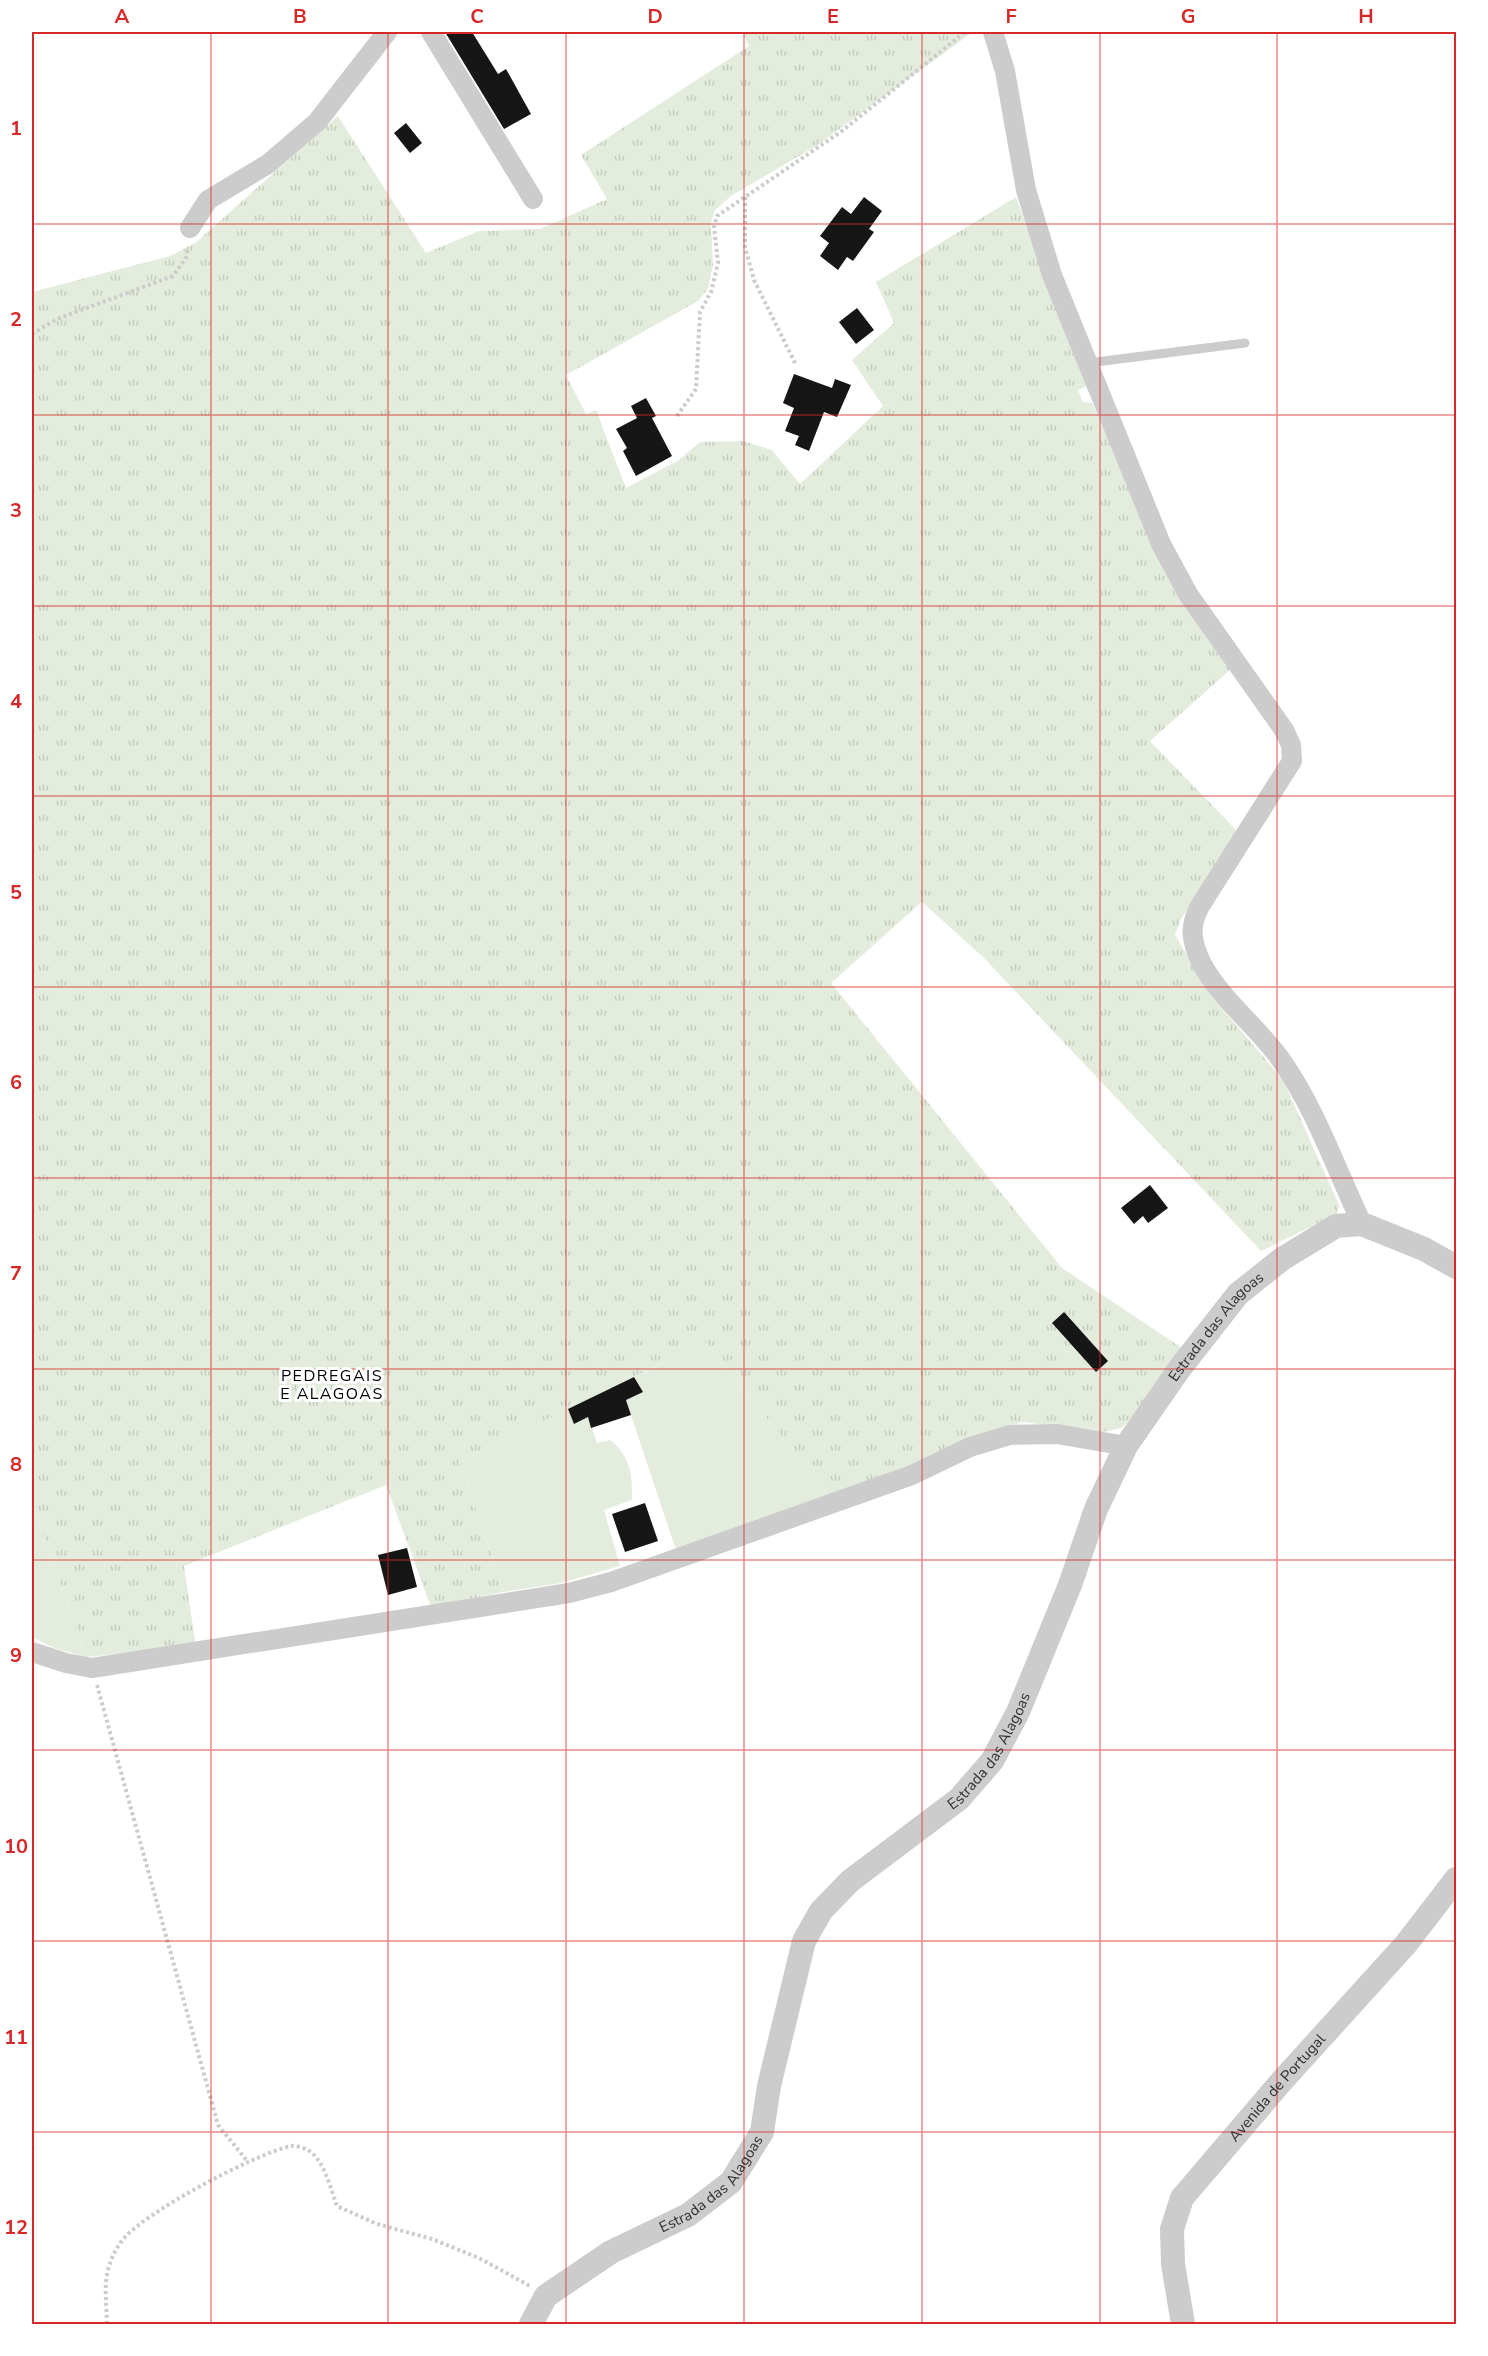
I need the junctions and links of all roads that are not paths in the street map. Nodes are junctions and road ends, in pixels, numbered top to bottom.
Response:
1 (387, 32) edge
2 (431, 32) edge
3 (993, 32) edge
4 (533, 199) dead end
5 (190, 228) road end
6 (1245, 343) dead end
7 (1088, 363) junction
8 (1362, 1224) junction
9 (1456, 1267) edge
10 (1126, 1446) junction
11 (32, 1652) edge
12 (1456, 1879) edge
13 (531, 2325) edge
14 (1183, 2325) edge

1 - 5 street
2 - 4 street
3 - 7 street
6 - 7 lane
7 - 8 street
8 - 9 street, Estrada das Alagoas
8 - 10 street, Estrada das Alagoas
10 - 11 street
10 - 13 street, Estrada das Alagoas
12 - 14 street, Avenida de Portugal

